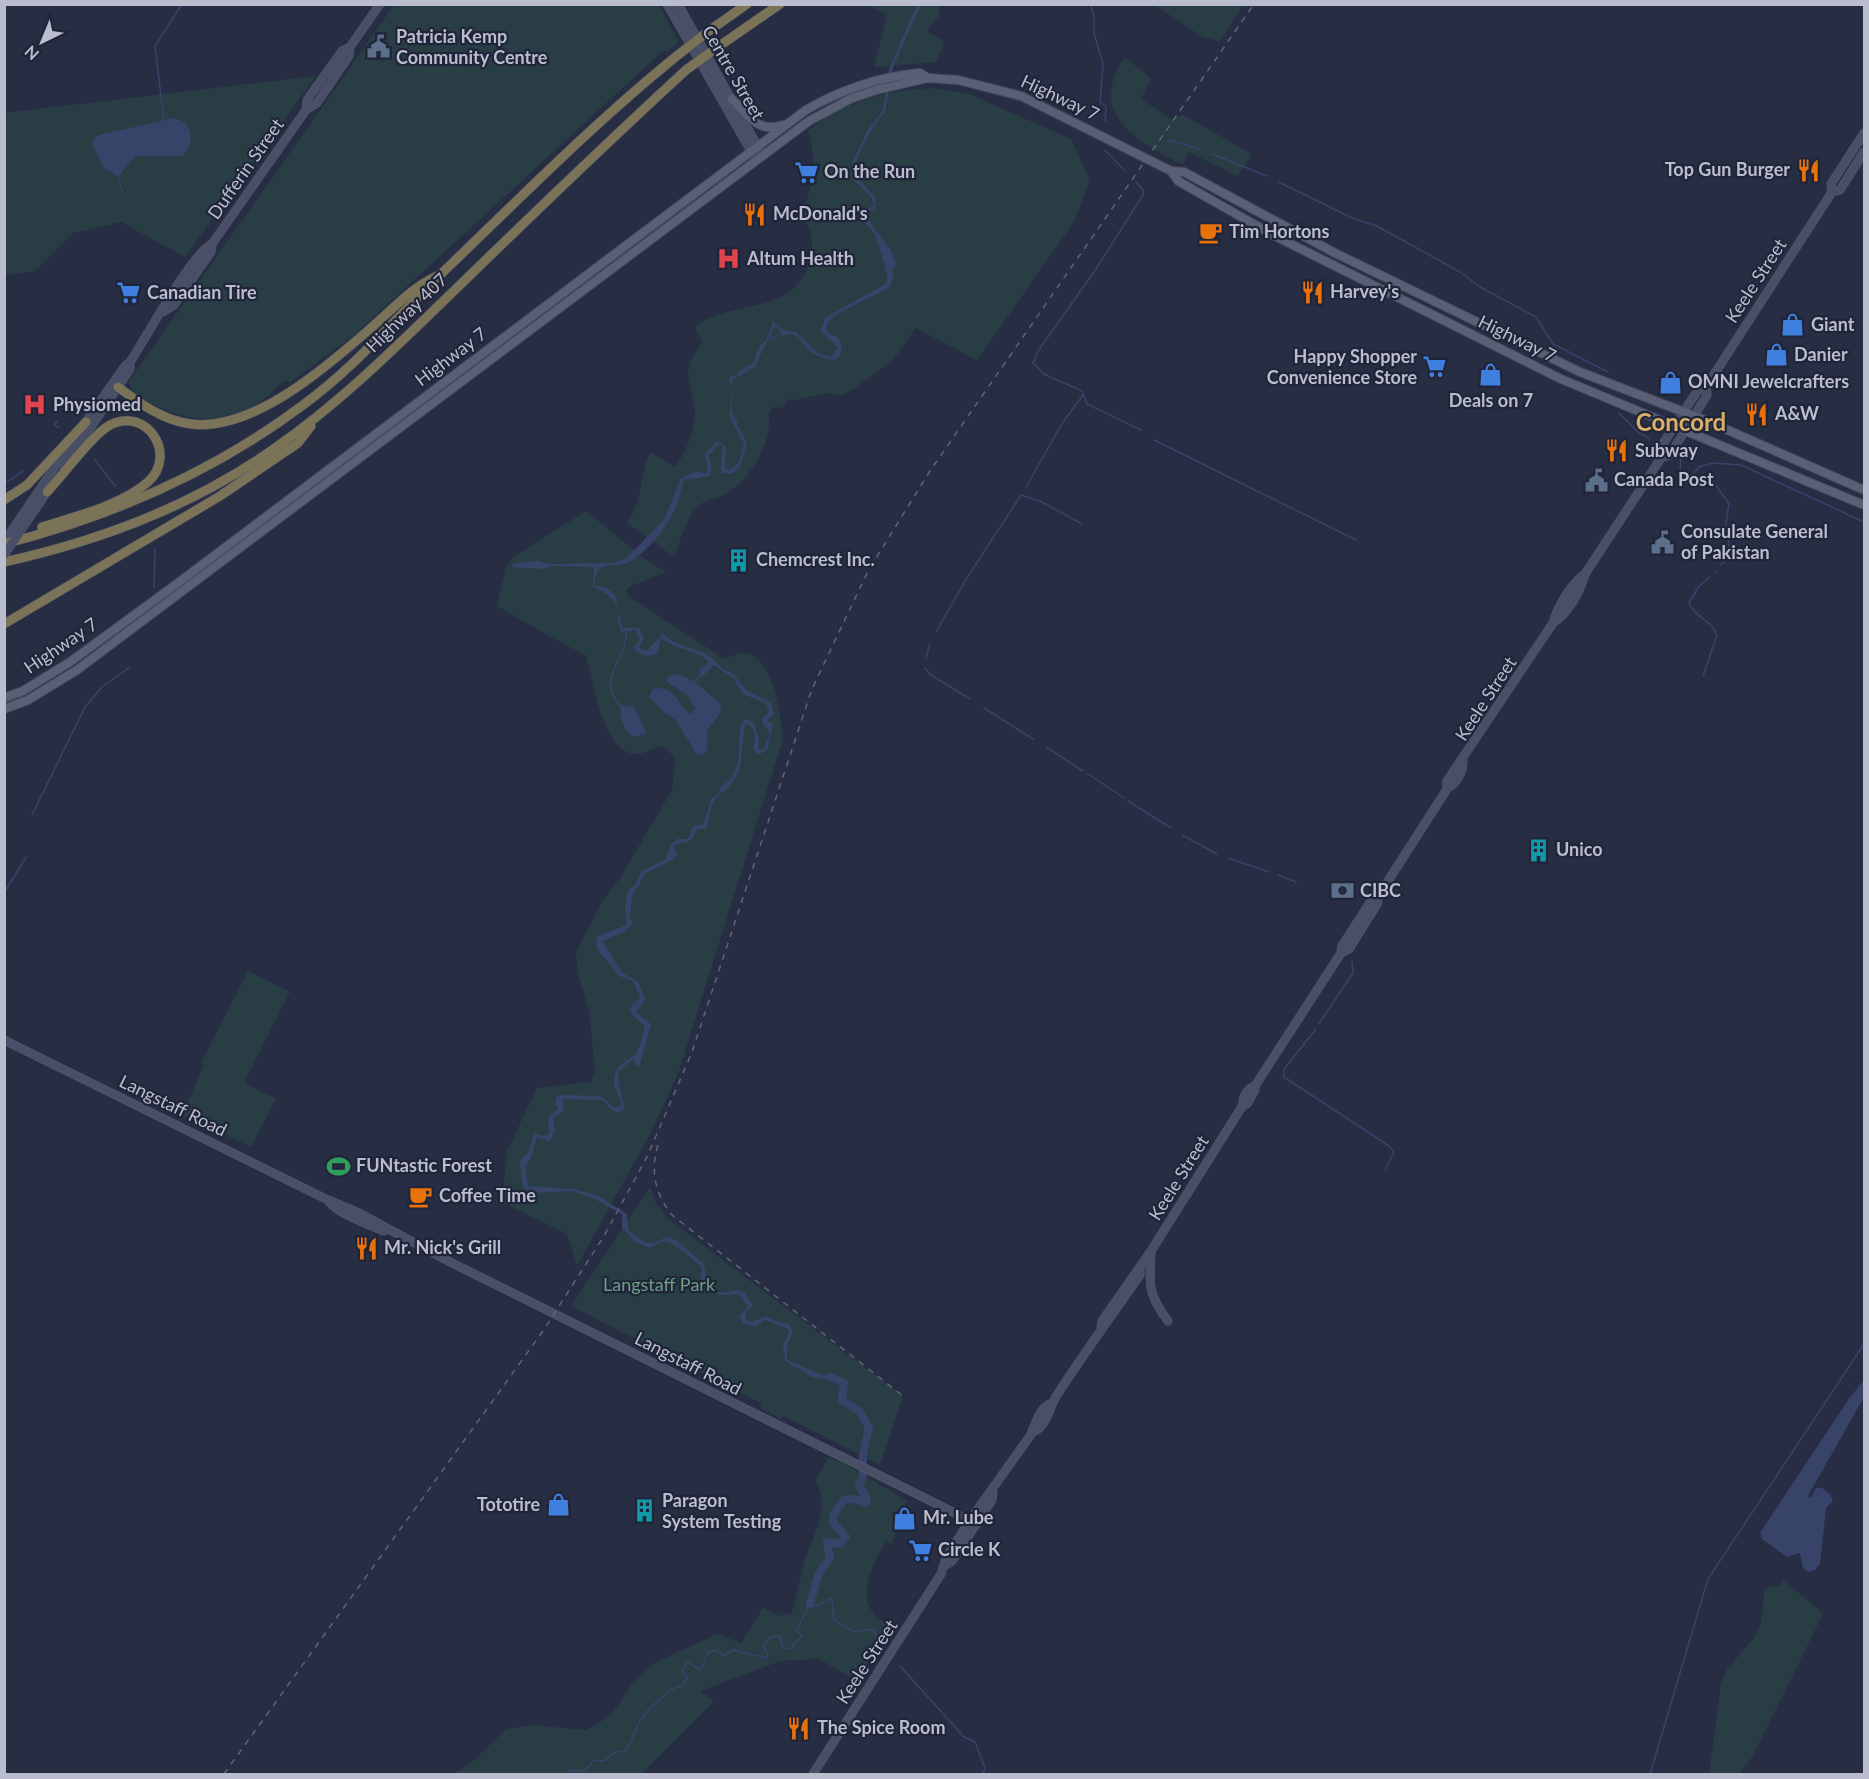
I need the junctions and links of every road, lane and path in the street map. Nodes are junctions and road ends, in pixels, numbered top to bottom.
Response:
1 (667, 4) edge
2 (678, 4) edge
3 (747, 4) edge
4 (780, 4) edge
5 (379, 5) edge
6 (928, 78) junction
7 (732, 99) junction
8 (792, 121) junction
9 (1864, 134) edge
10 (758, 152) junction
11 (1864, 152) edge
12 (1171, 171) junction
13 (1832, 192) junction
14 (442, 274) junction
15 (130, 362) junction
16 (118, 387) junction
17 (1706, 387) junction
18 (1683, 411) junction
19 (319, 416) junction
20 (1694, 416) junction
21 (86, 422) junction
22 (1674, 426) junction
23 (1684, 431) junction
24 (1661, 458) junction
25 (1864, 490) edge
26 (47, 492) junction
27 (4, 500) edge
28 (1864, 505) edge
29 (22, 539) junction
30 (4, 543) edge
31 (7, 560) edge
32 (4, 624) edge
33 (4, 698) edge
34 (4, 709) edge
35 (4, 1040) edge
36 (1151, 1251) junction
37 (1168, 1320) dead end
38 (973, 1522) junction
39 (813, 1774) edge

1 - 10 main road, Centre Street
2 - 7 main road, Centre Street
3 - 14 highway, Highway 407, bridge
4 - 19 highway, Highway 407, bridge
5 - 15 main road, Dufferin Street
6 - 8 main road, Highway 7
6 - 10 main road, Highway 7
6 - 12 main road, Highway 7
7 - 8 main road
7 - 10 main road, Centre Street
8 - 10 main road, Highway 7
9 - 13 main road, Keele Street
10 - 33 main road, Highway 7
10 - 34 main road, Highway 7
11 - 13 main road, Keele Street
12 - 18 main road, Highway 7
12 - 22 main road, Highway 7
13 - 17 main road, Keele Street
14 - 16 highway
14 - 29 highway, Highway 407
15 - 16 main road, Dufferin Street
15 - 21 main road, Dufferin Street
16 - 26 main road, Dufferin Street
17 - 18 main road, Keele Street
17 - 20 main road, Keele Street
18 - 20 main road, Highway 7
18 - 22 main road, Keele Street
19 - 31 highway, Highway 407
19 - 32 highway
20 - 23 main road, Keele Street
20 - 25 main road, Highway 7
21 - 27 highway
21 - 30 main road, Dufferin Street
22 - 23 main road, Highway 7
22 - 24 main road, Keele Street
23 - 24 main road, Keele Street
23 - 28 main road, Highway 7
24 - 36 main road, Keele Street
26 - 29 highway
26 - 31 main road, Dufferin Street, bridge
29 - 30 highway, Highway 407
35 - 38 main road, Langstaff Road
36 - 37 main road
36 - 38 main road, Keele Street
38 - 39 main road, Keele Street

